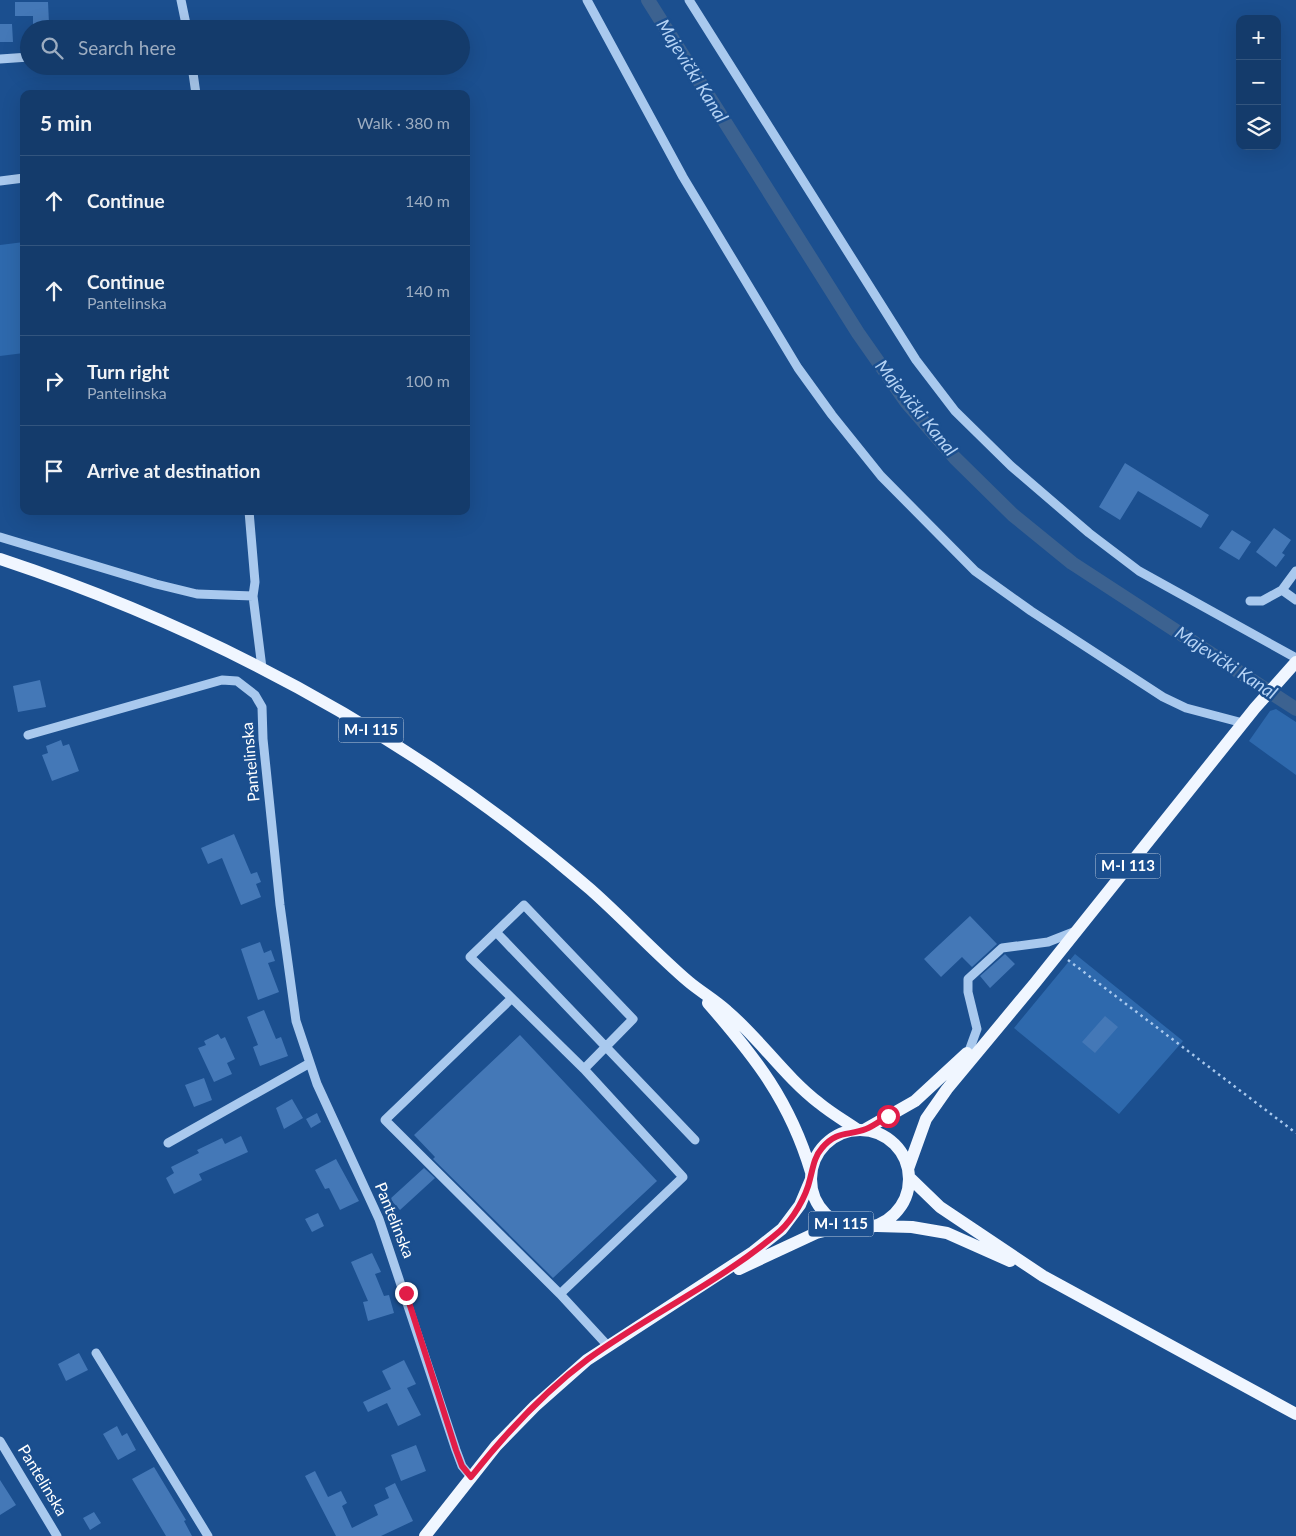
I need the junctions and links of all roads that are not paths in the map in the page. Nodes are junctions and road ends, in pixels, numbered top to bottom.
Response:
1 (182, 0) edge
2 (587, 0) edge
3 (689, 0) edge
4 (185, 20) edge
5 (20, 58) edge
6 (0, 59) edge
7 (193, 75) edge
8 (195, 90) edge
9 (20, 178) edge
10 (0, 181) edge
11 (249, 515) edge
12 (0, 537) edge
13 (0, 559) edge
14 (1296, 571) edge
15 (1282, 590) junction
16 (253, 596) junction
17 (1296, 600) edge
18 (1250, 601) dead end
19 (1296, 658) edge
20 (1296, 662) edge
21 (262, 668) junction
22 (1243, 723) junction
23 (28, 735) dead end
24 (1077, 930) junction
25 (496, 932) junction
26 (691, 984) junction
27 (512, 998) junction
28 (1000, 1023) junction
29 (606, 1046) junction
30 (969, 1051) junction
31 (310, 1063) junction
32 (584, 1069) junction
33 (861, 1130) junction
34 (695, 1140) dead end
35 (168, 1143) dead end
36 (909, 1173) junction
37 (811, 1176) junction
38 (845, 1226) junction
39 (874, 1226) junction
40 (1043, 1276) junction
41 (560, 1294) junction
42 (686, 1296) junction
43 (608, 1346) junction
44 (96, 1353) dead end
45 (1296, 1414) edge
46 (0, 1441) edge
47 (471, 1477) junction
48 (57, 1536) edge
49 (208, 1536) edge
50 (425, 1536) edge

1 - 4 street
2 - 22 street
3 - 19 street
5 - 6 street
7 - 8 street
9 - 10 street
11 - 16 street
12 - 16 street
13 - 21 main road, M-I 115
14 - 15 street
15 - 17 street
15 - 18 street
16 - 21 street
20 - 22 main road, M-I 113
21 - 26 main road, M-I 115
22 - 24 main road, M-I 113
23 - 31 street, Pantelinska
24 - 28 main road, M-I 113
24 - 30 street
25 - 27 street
25 - 29 street
25 - 29 street
26 - 33 main road, M-I 115
26 - 37 main road, M-I 115
27 - 32 street
27 - 41 street
28 - 30 main road, M-I 113
28 - 36 main road, M-I 113
29 - 32 street
29 - 34 street
30 - 33 main road, M-I 113
31 - 35 street
31 - 47 street, Pantelinska
32 - 41 street
33 - 36 main road, M-I 115
33 - 37 main road
36 - 39 main road, M-I 115
36 - 40 main road, M-I 115
37 - 38 main road, M-I 115
37 - 42 main road
38 - 39 main road, M-I 115
38 - 42 main road
39 - 40 main road, M-I 115
40 - 45 main road, M-I 115
41 - 43 street
42 - 43 main road
43 - 47 main road
44 - 49 street
46 - 48 street, Pantelinska
47 - 50 main road

